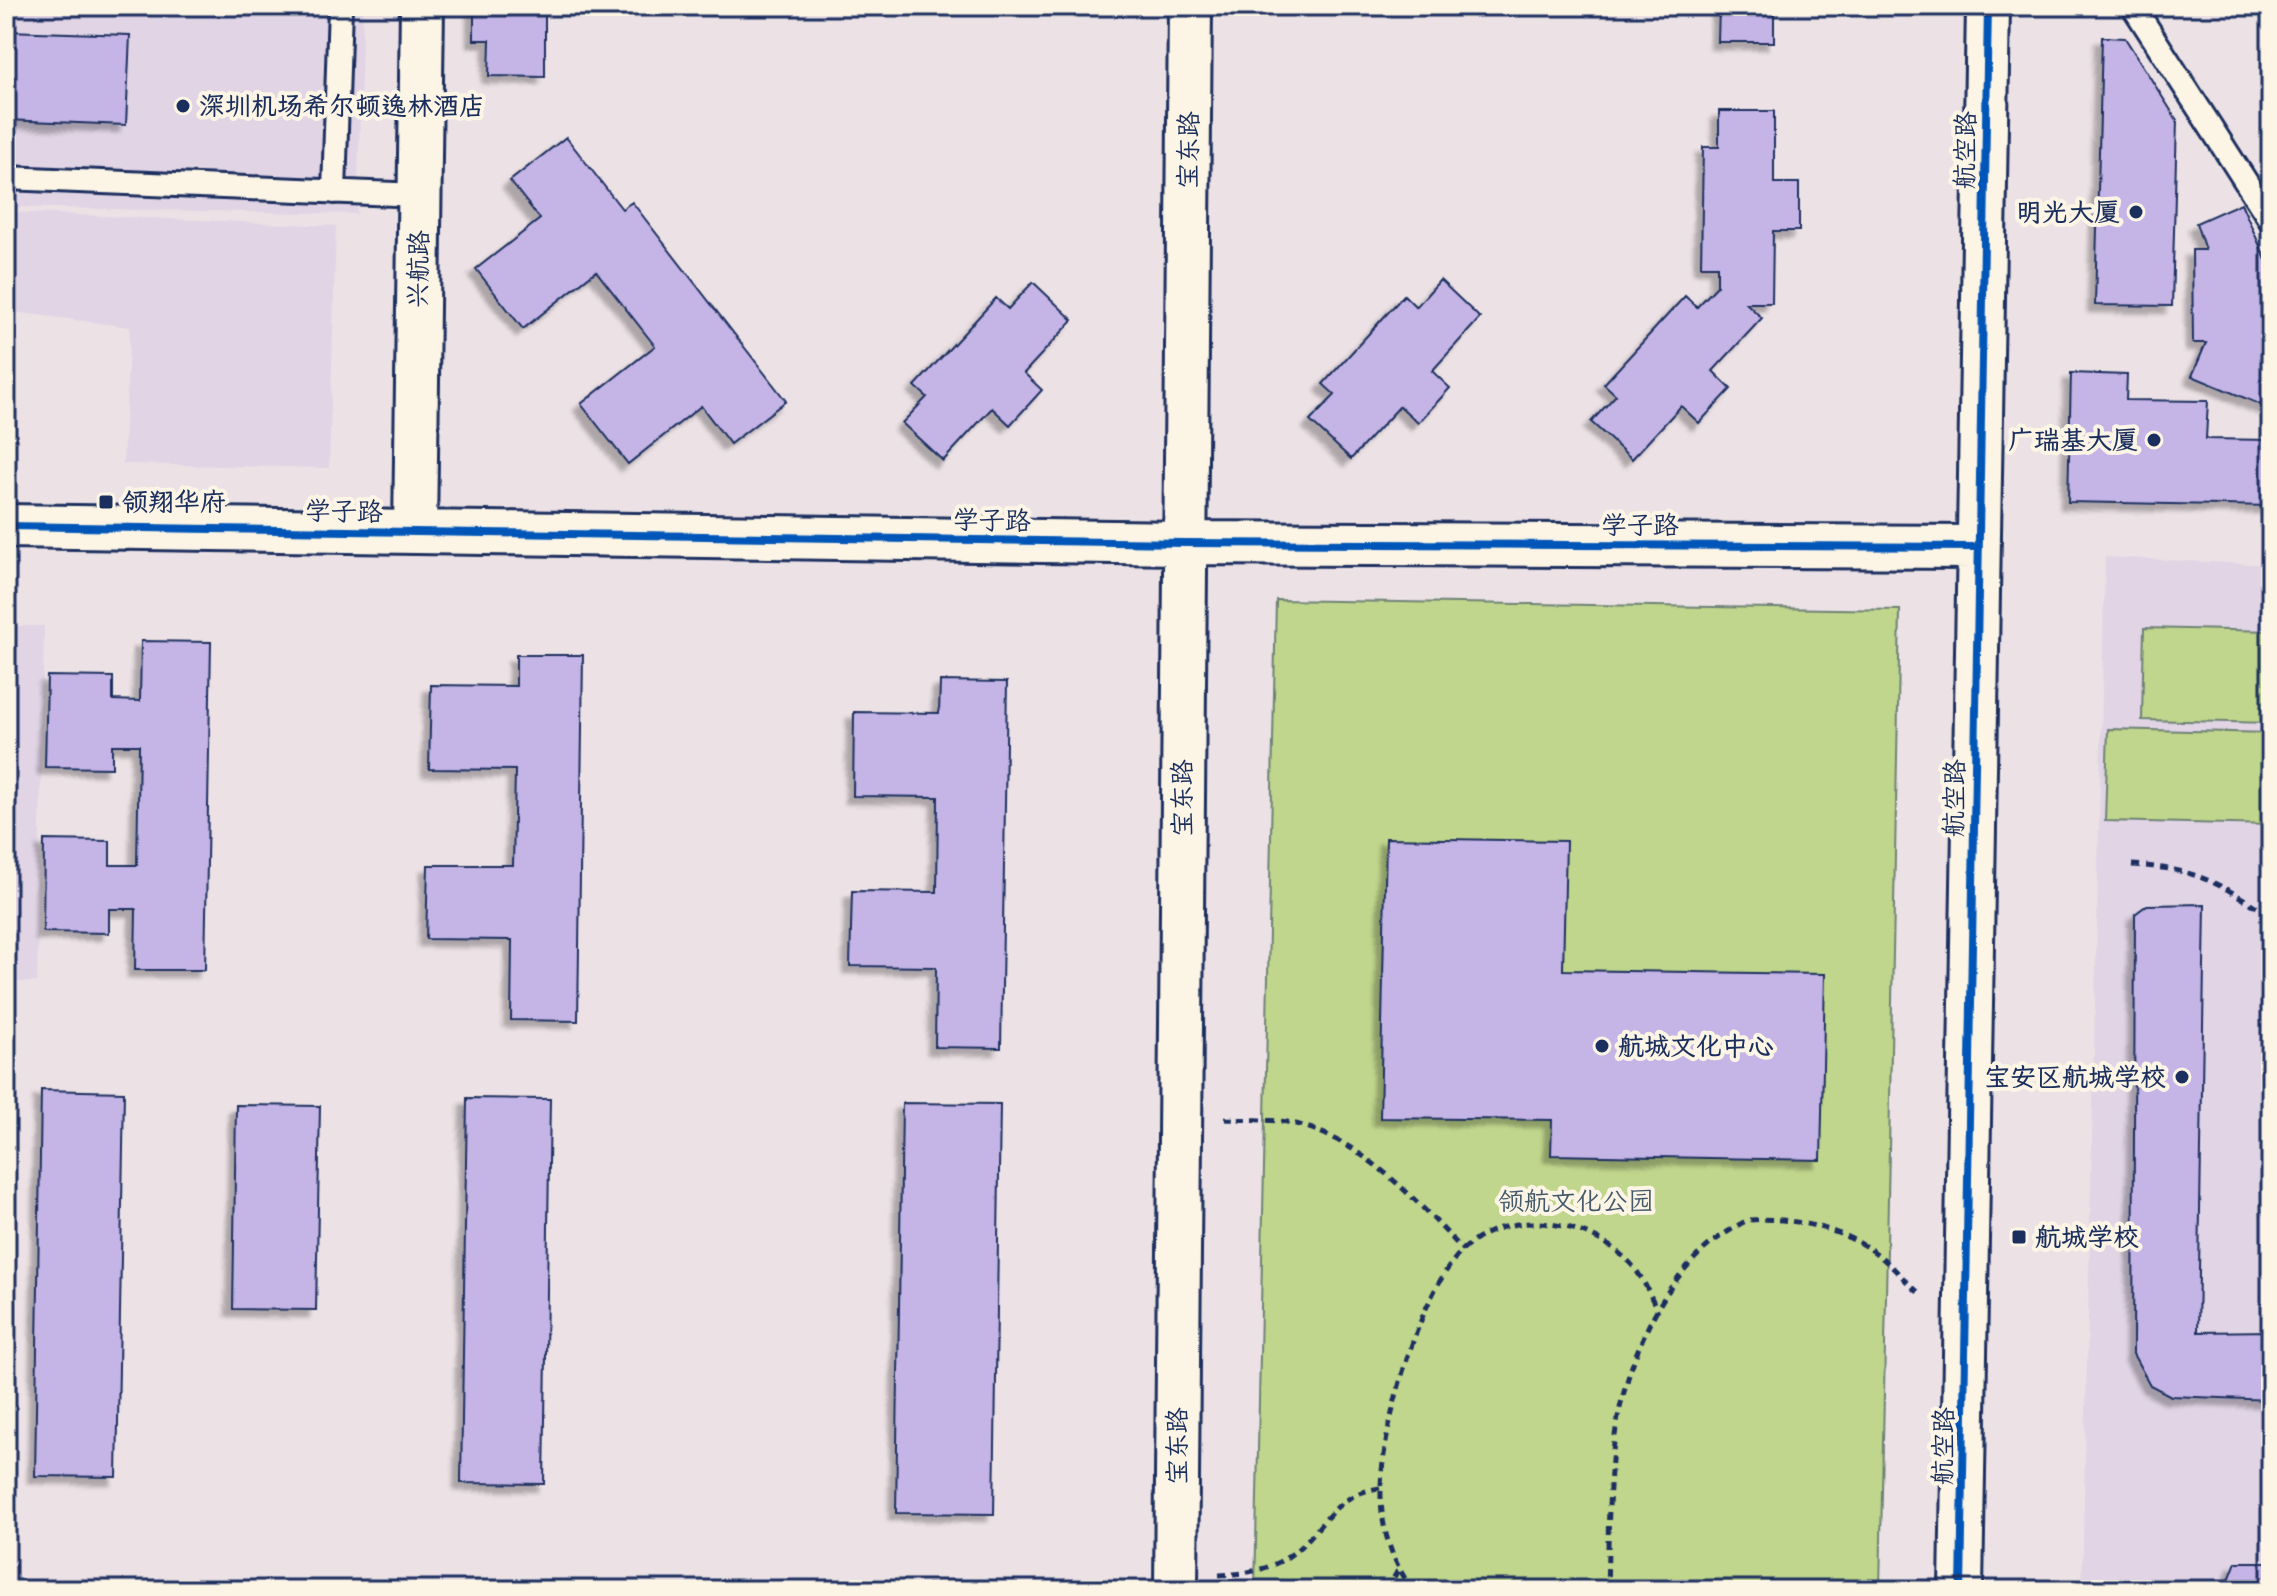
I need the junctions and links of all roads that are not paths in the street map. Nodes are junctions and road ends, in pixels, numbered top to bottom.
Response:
1 (340, 6) edge
2 (422, 6) edge
3 (1190, 6) edge
4 (1988, 6) edge
5 (2133, 6) edge
6 (6, 178) edge
7 (334, 192) junction
8 (419, 195) junction
9 (2271, 221) edge
10 (6, 526) edge
11 (415, 532) junction
12 (1184, 543) junction
13 (1978, 547) junction
14 (1176, 1590) edge
15 (1961, 1590) edge

1 - 7 lane
2 - 8 street, 兴航路
3 - 12 street, 宝东路
4 - 13 street, 航空路
5 - 9 lane
6 - 7 lane
7 - 8 lane
8 - 11 street, 兴航路
10 - 11 street, 学子路
11 - 12 street, 学子路
12 - 13 street, 学子路
12 - 14 street, 宝东路
13 - 15 street, 航空路

